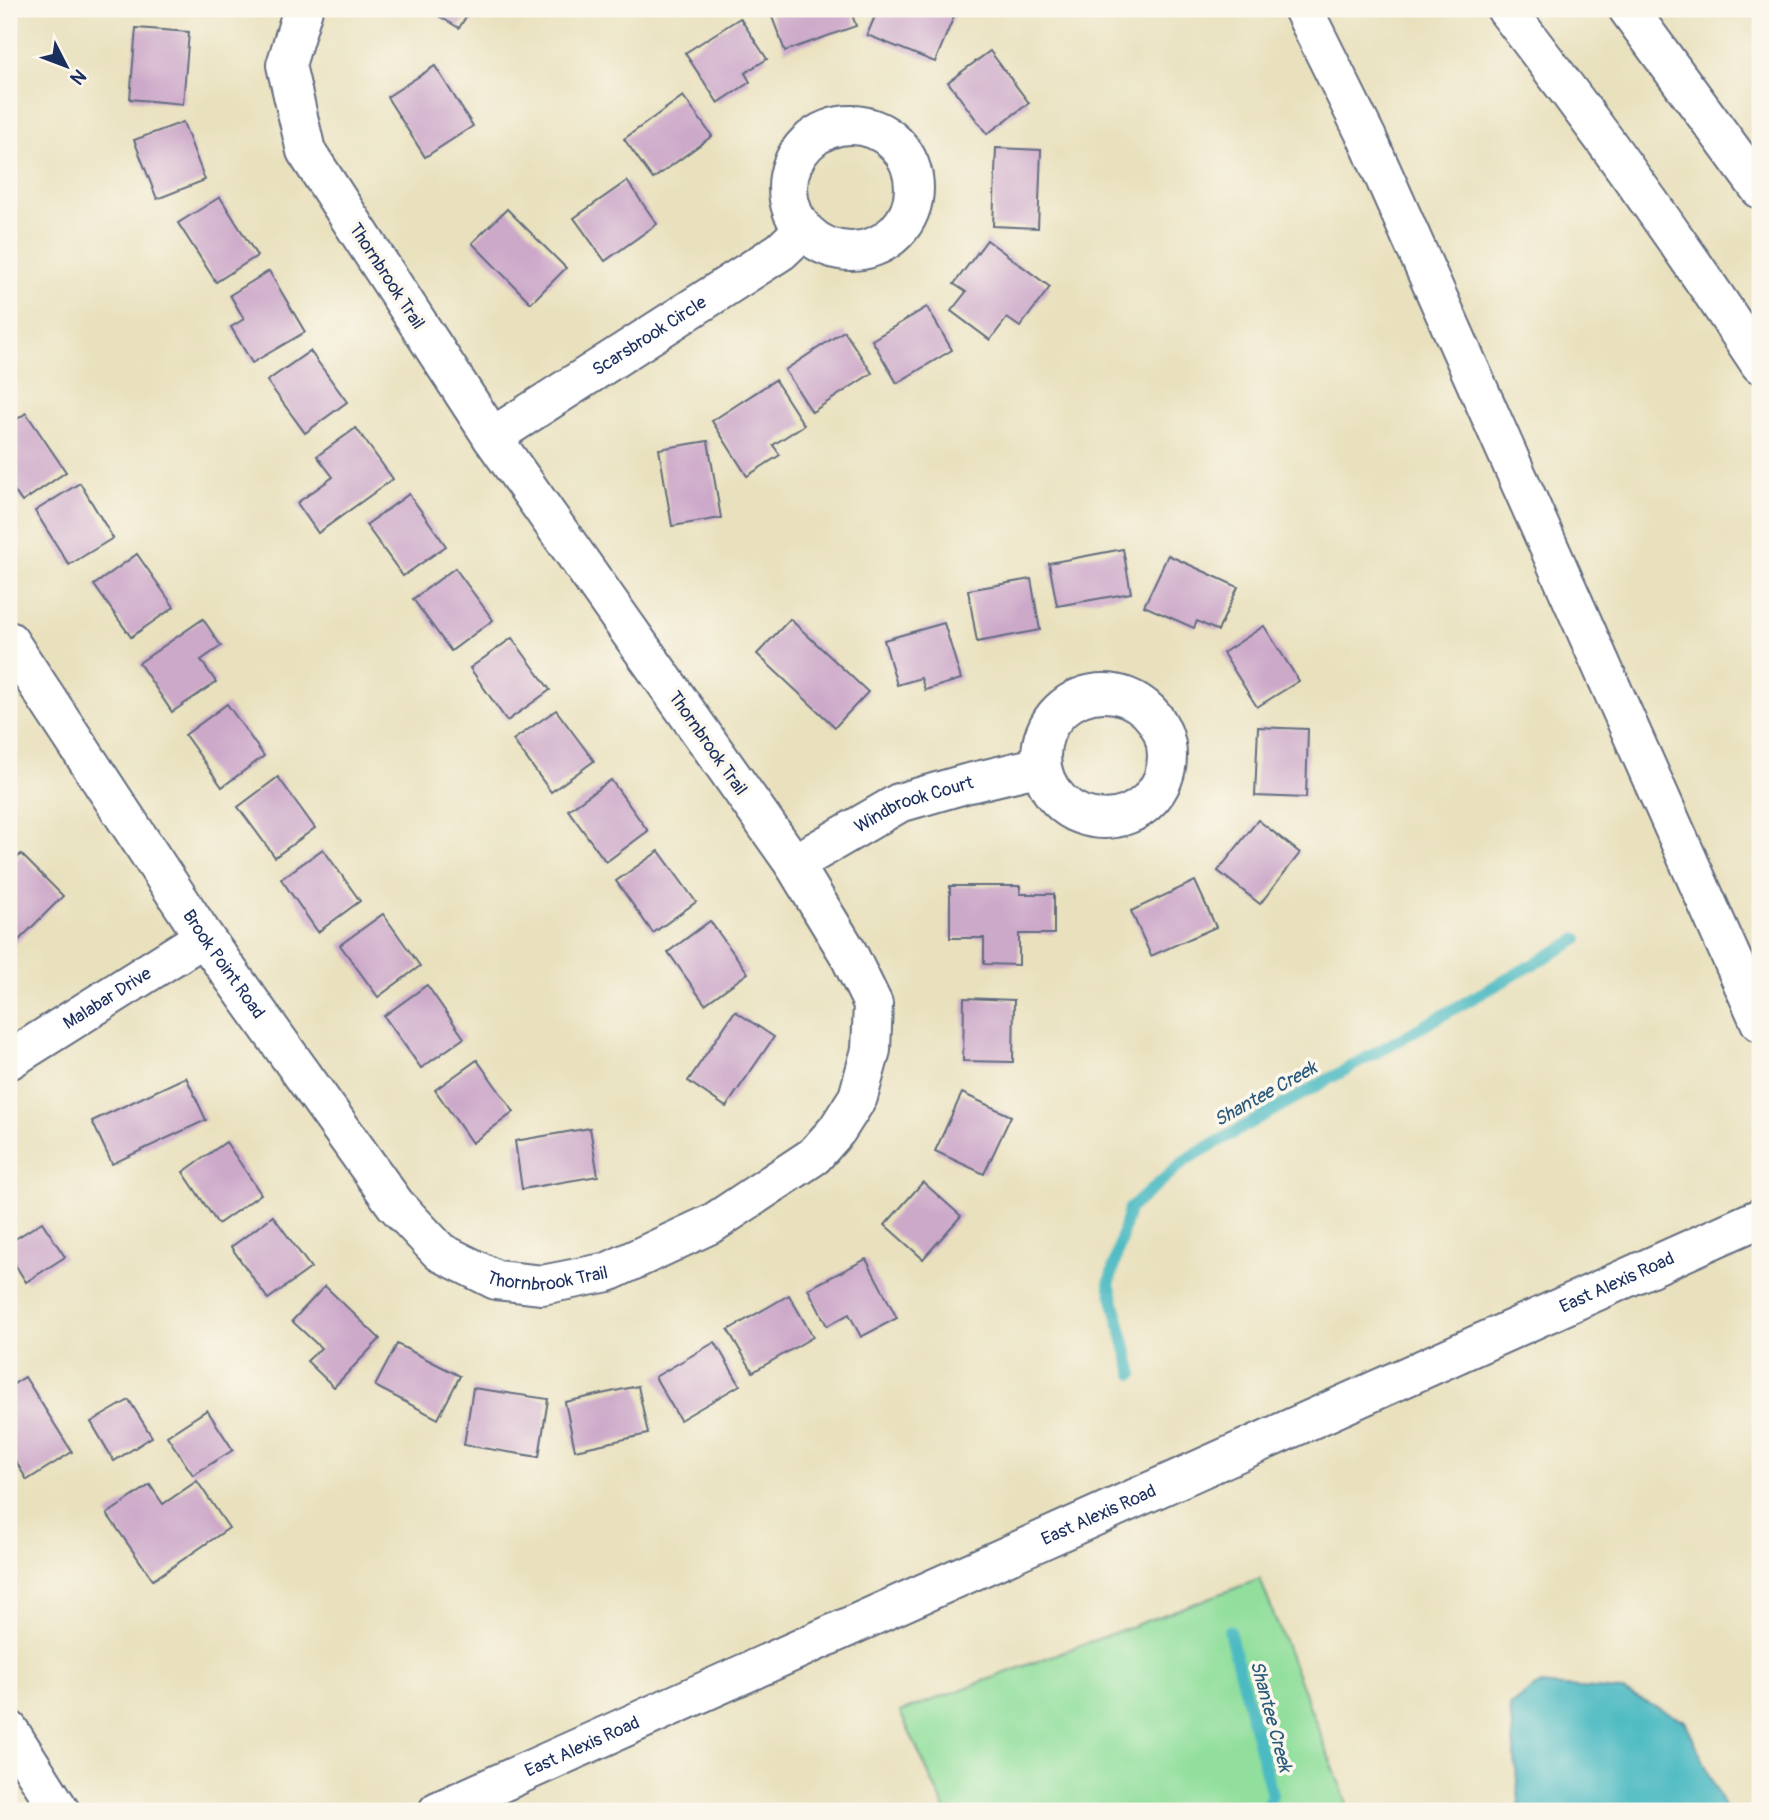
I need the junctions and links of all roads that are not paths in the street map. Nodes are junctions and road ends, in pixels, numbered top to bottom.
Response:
1 (303, 9) edge
2 (1303, 9) edge
3 (1506, 9) edge
4 (1628, 9) edge
5 (1760, 189) edge
6 (803, 230) dead end
7 (1760, 364) edge
8 (492, 437) junction
9 (9, 641) edge
10 (1041, 766) dead end
11 (794, 864) junction
12 (204, 937) junction
13 (1760, 1022) edge
14 (9, 1060) edge
15 (1760, 1218) edge
16 (465, 1264) joint
17 (9, 1730) edge
18 (60, 1811) edge
19 (438, 1811) edge

1 - 8 main road, Thornbrook Trail
2 - 13 main road
3 - 7 main road
4 - 5 main road
6 - 8 main road, Scarsbrook Circle
8 - 11 main road, Thornbrook Trail
9 - 12 main road, Brook Point Road
10 - 11 main road, Windbrook Court
11 - 16 main road, Thornbrook Trail
12 - 14 main road, Malabar Drive
12 - 16 main road, Brook Point Road
15 - 19 main road, East Alexis Road
17 - 18 main road

